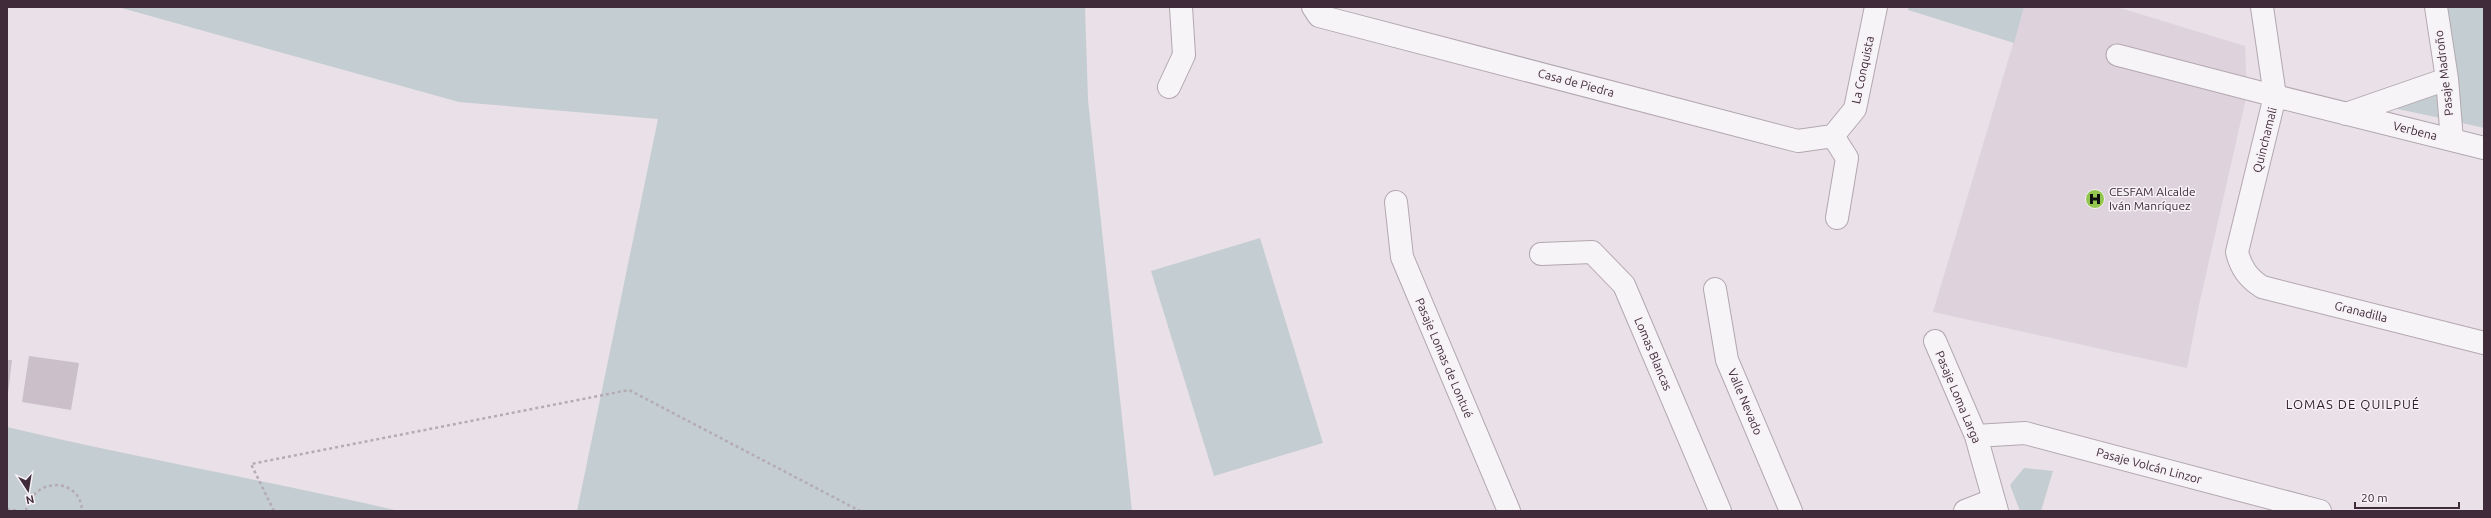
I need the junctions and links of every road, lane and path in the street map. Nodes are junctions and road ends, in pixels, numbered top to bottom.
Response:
1 (1181, 7) edge
2 (1876, 7) edge
3 (2262, 7) edge
4 (2436, 7) edge
5 (1316, 11) edge
6 (2117, 55) dead end
7 (2447, 79) junction
8 (1169, 87) dead end
9 (2275, 96) junction
10 (2346, 114) junction
11 (1833, 136) junction
12 (2452, 140) junction
13 (2484, 148) edge
14 (1396, 202) dead end
15 (1837, 218) dead end
16 (1541, 254) dead end
17 (2244, 271) joint
18 (1714, 289) dead end
19 (1935, 341) dead end
20 (2484, 343) edge
21 (1976, 436) junction
22 (1995, 506) edge
23 (7, 509) edge
24 (2311, 510) edge
25 (19, 511) edge
26 (26, 511) edge
27 (82, 511) edge
28 (274, 511) edge
29 (860, 511) edge
30 (1509, 511) edge
31 (1720, 511) edge
32 (1791, 511) edge
33 (1965, 511) edge

1 - 8 street
2 - 11 street, La Conquista
3 - 9 street, Quinchamali
4 - 7 street, Pasaje Madroño
5 - 11 street, Casa de Piedra
6 - 9 lane
7 - 10 street
7 - 12 street, Pasaje Madroño
9 - 10 street, Verbena
9 - 17 street, Quinchamali
10 - 12 street, Verbena
11 - 15 street
12 - 13 street, Verbena
14 - 30 street, Pasaje Lomas de Lontué
16 - 31 street, Lomas Blancas
17 - 20 street, Granadilla
18 - 32 street, Valle Nevado
19 - 21 street, Pasaje Loma Larga
21 - 22 street, Pasaje Loma Larga
21 - 24 street, Pasaje Volcán Linzor
22 - 33 street, Pasaje Loma Larga
23 - 25 path
26 - 27 path
28 - 29 path

